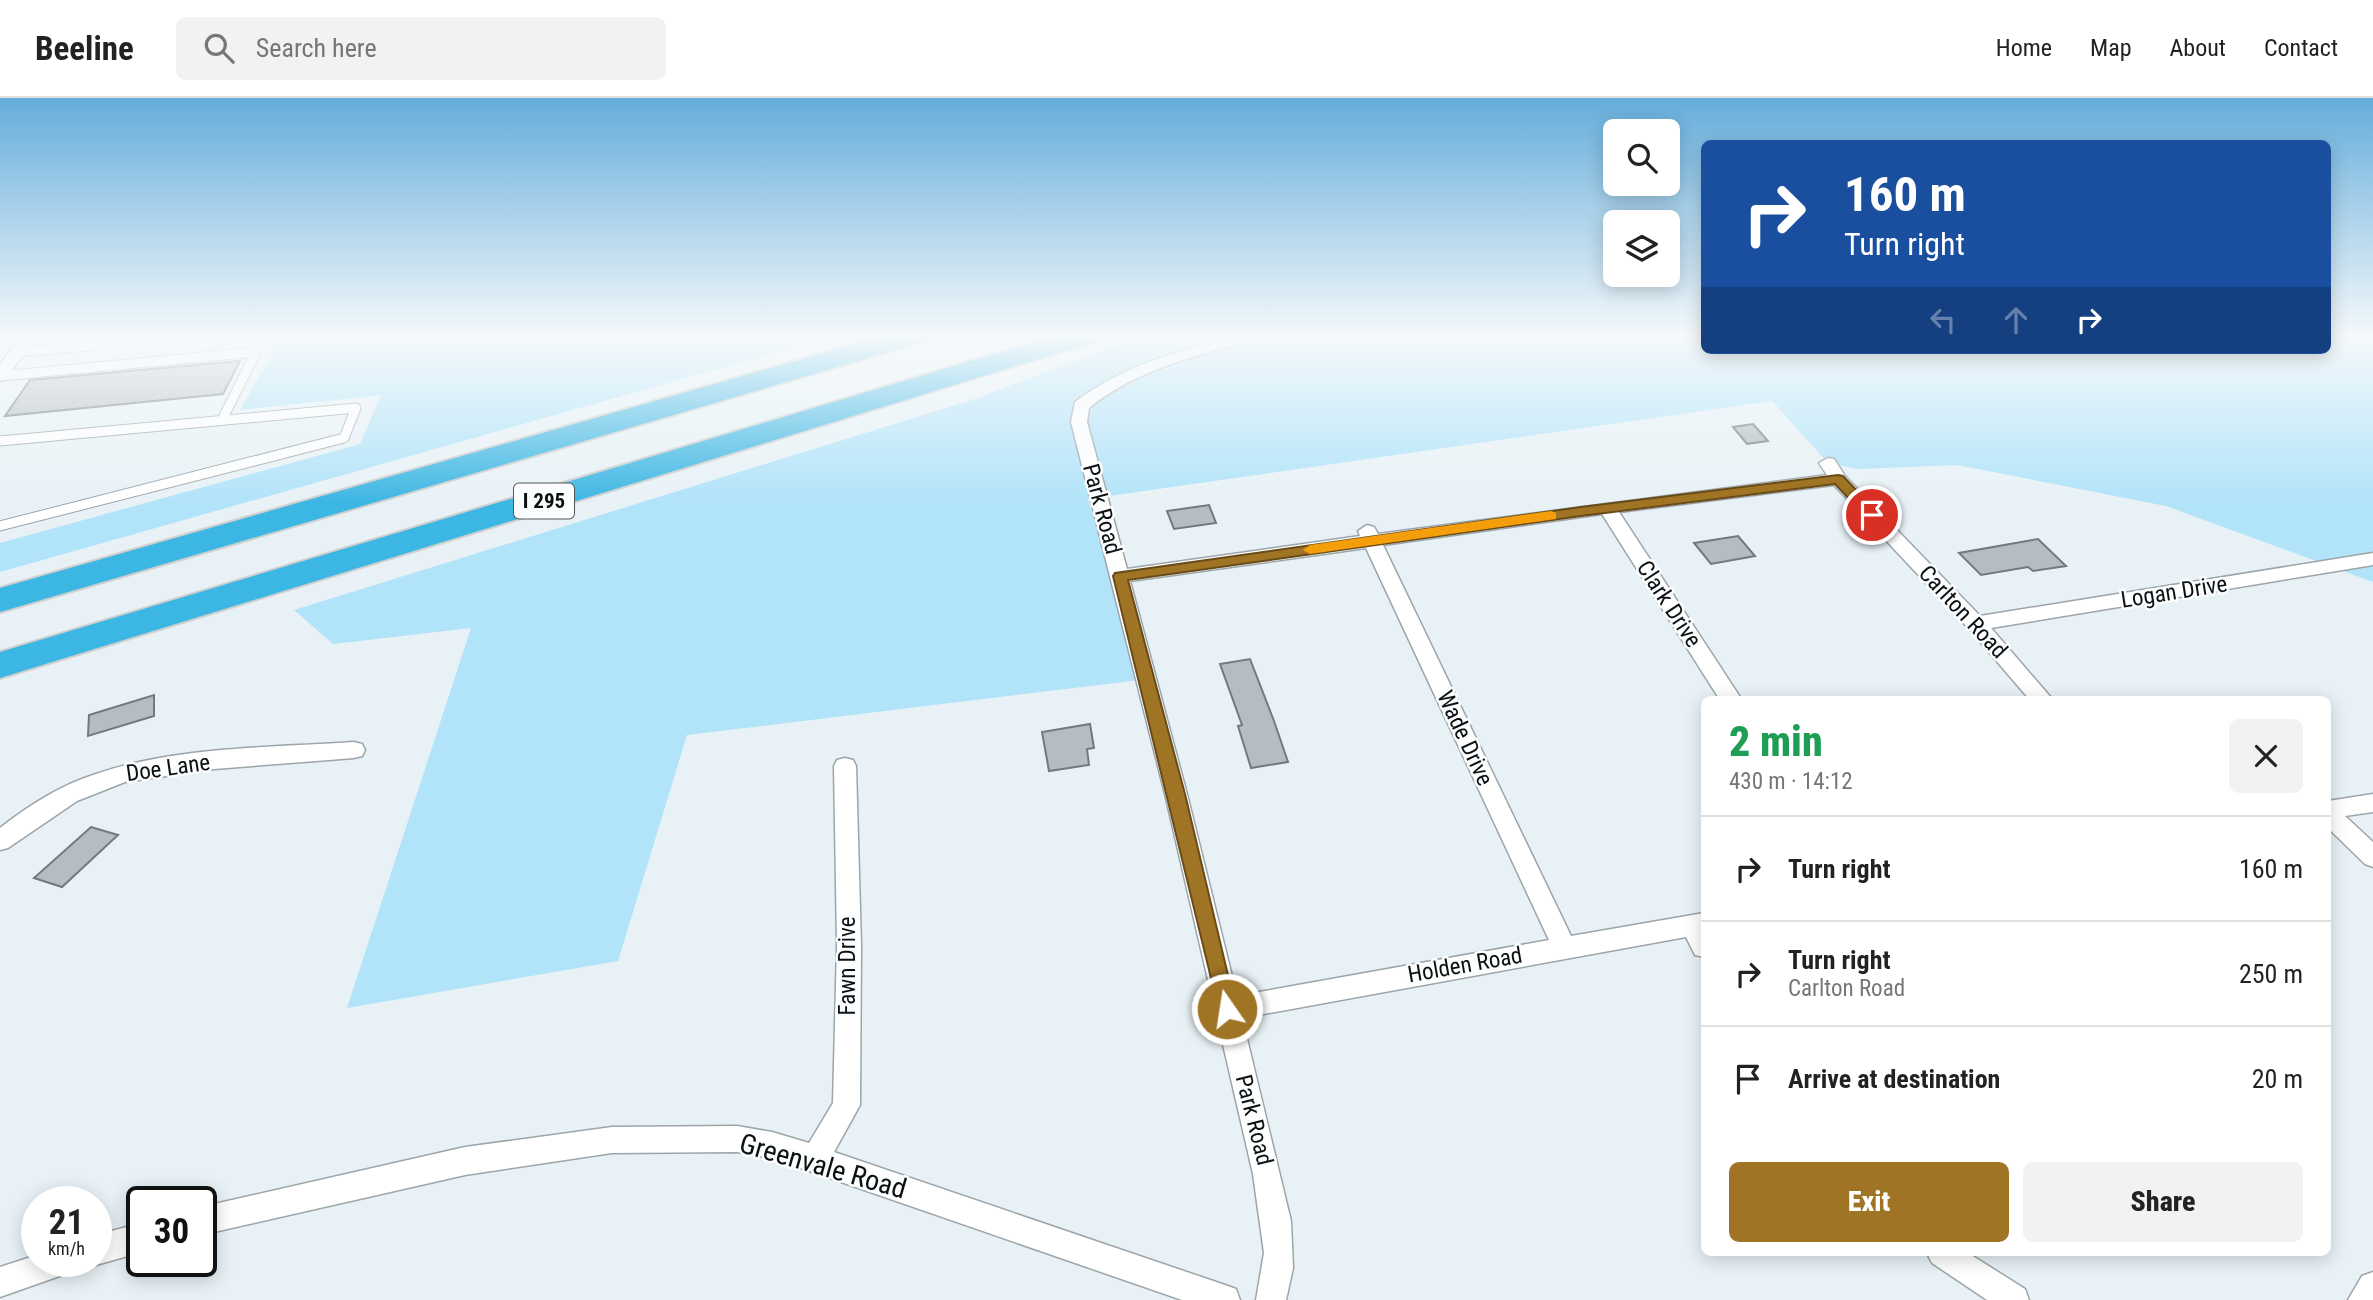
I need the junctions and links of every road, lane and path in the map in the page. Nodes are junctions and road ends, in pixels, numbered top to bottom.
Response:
1 (236, 391) edge
2 (722, 391) edge
3 (902, 391) edge
4 (1100, 391) edge
5 (222, 420) junction
6 (0, 441) edge
7 (1607, 508) junction
8 (0, 526) edge
9 (1369, 535) junction
10 (2373, 559) edge
11 (1120, 576) junction
12 (0, 600) edge
13 (1976, 624) junction
14 (0, 665) edge
15 (1728, 696) edge
16 (2039, 696) edge
17 (354, 750) dead end
18 (845, 766) dead end
19 (2373, 803) edge
20 (2331, 811) edge
21 (2331, 815) edge
22 (0, 841) edge
23 (2373, 857) edge
24 (1698, 924) edge
25 (1564, 947) junction
26 (1227, 1009) junction
27 (815, 1159) junction
28 (217, 1217) edge
29 (1947, 1256) edge
30 (21, 1275) edge
31 (0, 1282) edge
32 (2373, 1287) edge
33 (1225, 1300) edge
34 (1271, 1300) edge
35 (2014, 1300) edge
36 (2363, 1300) edge

1 - 5 lane
2 - 12 highway, I 295
3 - 14 highway, I 295
4 - 11 street, Park Road
5 - 6 lane
5 - 8 lane
7 - 9 street
7 - 13 street, Carlton Road
7 - 15 street, Clark Drive
9 - 11 street
9 - 25 street, Wade Drive
10 - 13 street, Logan Drive
11 - 26 street, Park Road
13 - 16 street, Carlton Road
17 - 22 street, Doe Lane
18 - 27 street, Fawn Drive
19 - 20 street
21 - 23 street
24 - 25 street, Holden Road
25 - 26 street, Holden Road
26 - 34 street, Park Road
27 - 28 street, Greenvale Road
27 - 33 street, Greenvale Road
29 - 35 street
30 - 31 street
32 - 36 street

